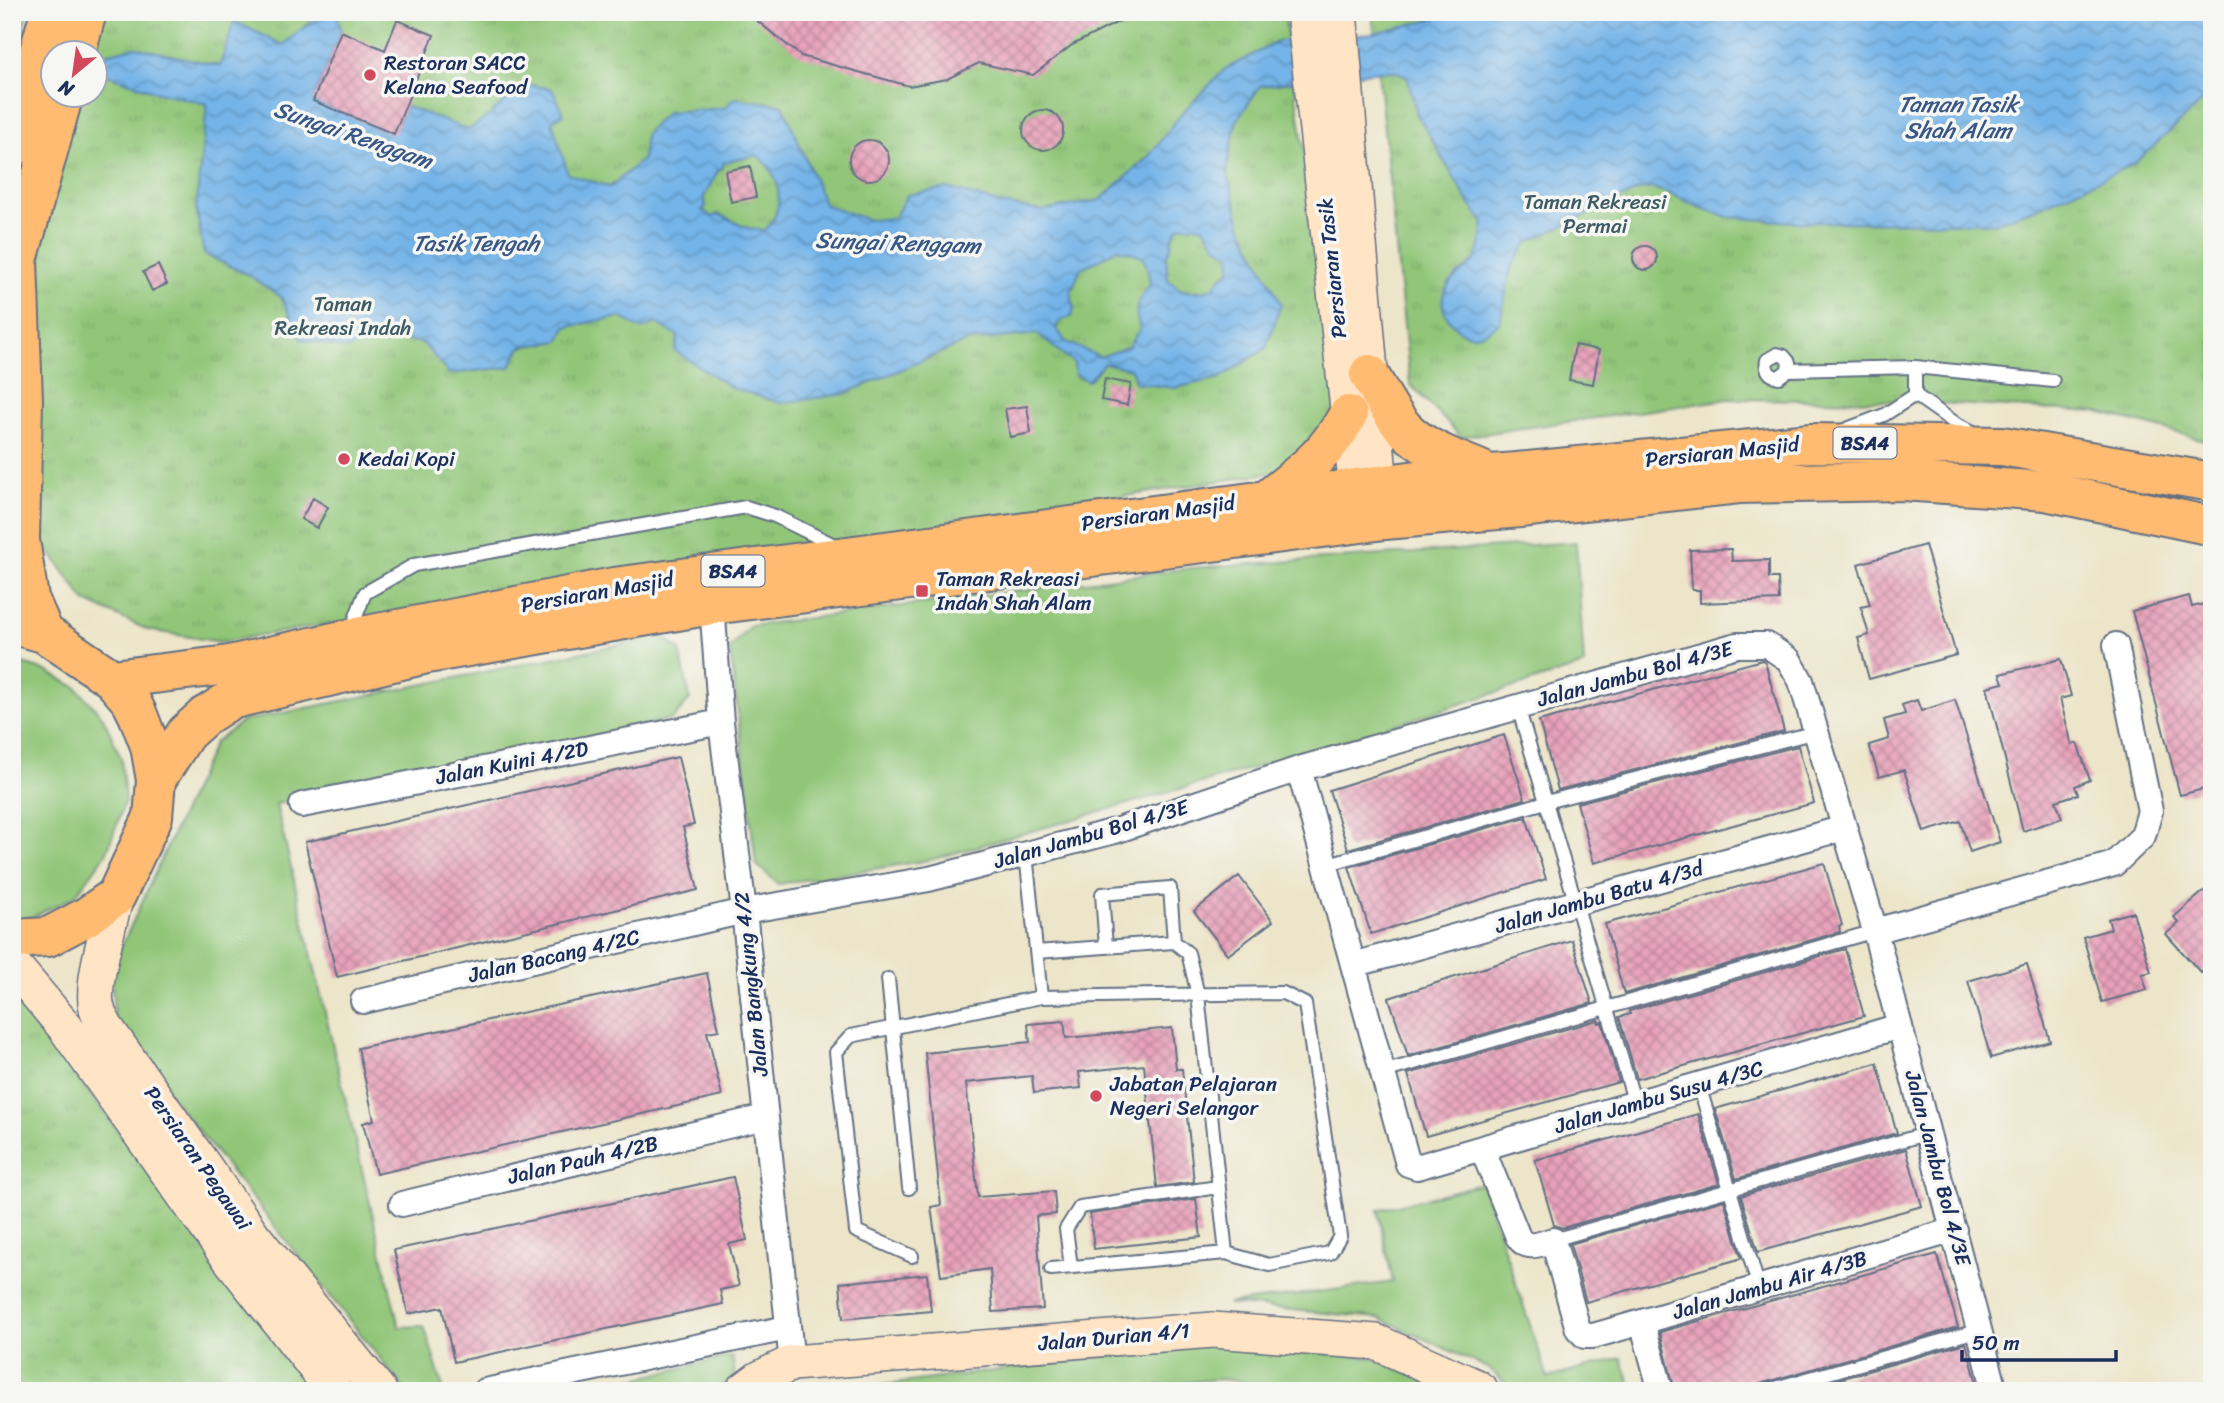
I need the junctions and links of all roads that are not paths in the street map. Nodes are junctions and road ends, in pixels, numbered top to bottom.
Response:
1 (50, 12) edge
2 (87, 12) edge
3 (1304, 13) edge
4 (1339, 14) edge
5 (80, 38) edge
6 (53, 108) edge
7 (1331, 108) junction
8 (27, 141) edge
9 (15, 269) edge
10 (1915, 367) junction
11 (1788, 370) dead end
12 (1369, 374) junction
13 (2053, 381) dead end
14 (1915, 395) junction
15 (1348, 415) junction
16 (1811, 443) junction
17 (2002, 446) junction
18 (1491, 474) junction
19 (2212, 482) edge
20 (1269, 498) junction
21 (1371, 503) junction
22 (2212, 526) edge
23 (853, 555) junction
24 (712, 605) junction
25 (28, 629) edge
26 (347, 639) junction
27 (2116, 645) dead end
28 (112, 679) junction
29 (1518, 707) junction
30 (721, 722) junction
31 (1816, 732) junction
32 (1299, 769) junction
33 (156, 780) junction
34 (1546, 802) junction
35 (302, 805) dead end
36 (1844, 828) junction
37 (1026, 854) junction
38 (1325, 865) junction
39 (116, 896) junction
40 (1576, 903) junction
41 (744, 911) junction
42 (1875, 931) junction
43 (12, 939) edge
44 (1174, 943) junction
45 (1106, 947) junction
46 (1036, 952) junction
47 (12, 964) edge
48 (1353, 965) junction
49 (888, 979) dead end
50 (1198, 995) junction
51 (1041, 997) junction
52 (363, 1001) dead end
53 (1606, 1008) junction
54 (1900, 1026) junction
55 (894, 1027) junction
56 (1382, 1072) junction
57 (1699, 1085) junction
58 (1635, 1104) junction
59 (765, 1117) junction
60 (1929, 1133) junction
61 (1482, 1148) junction
62 (1219, 1187) junction
63 (909, 1188) dead end
64 (1730, 1190) junction
65 (402, 1204) dead end
66 (1954, 1230) junction
67 (1553, 1240) junction
68 (1226, 1253) junction
69 (912, 1256) dead end
70 (1071, 1267) junction
71 (1051, 1269) dead end
72 (1759, 1288) junction
73 (1642, 1322) junction
74 (787, 1328) junction
75 (1980, 1330) junction
76 (792, 1363) junction
77 (334, 1391) edge
78 (379, 1391) edge
79 (485, 1391) edge
80 (743, 1391) edge
81 (1481, 1391) edge
82 (1661, 1391) edge
83 (1765, 1391) edge
84 (1996, 1391) edge

1 - 8 main road
2 - 5 main road
3 - 7 main road, Persiaran Tasik
4 - 7 main road, Persiaran Tasik
6 - 8 main road
7 - 12 main road, Persiaran Tasik
7 - 15 main road, Persiaran Tasik
8 - 9 main road
9 - 25 main road
10 - 11 lane
10 - 13 lane
10 - 14 lane
12 - 18 main road
12 - 21 main road, Persiaran Tasik
14 - 16 lane
14 - 17 lane
15 - 20 main road
15 - 21 main road, Persiaran Tasik
16 - 17 main road, Persiaran Masjid / BSA4
16 - 18 main road, Persiaran Masjid / BSA4
17 - 19 main road, Persiaran Masjid / BSA4
18 - 21 main road, Persiaran Masjid / BSA4
20 - 21 main road, Persiaran Masjid / BSA4
20 - 23 main road, Persiaran Masjid / BSA4
21 - 22 main road, Persiaran Masjid / BSA4
21 - 24 main road, Persiaran Masjid / BSA4
23 - 26 main road, Persiaran Masjid / BSA4
23 - 26 lane
24 - 30 street, Jalan Bangkung 4/2
24 - 33 main road, Persiaran Masjid / BSA4
25 - 28 main road
26 - 28 main road, Persiaran Masjid / BSA4
27 - 42 street
28 - 33 main road
29 - 31 street, Jalan Jambu Bol 4/3E
29 - 32 street, Jalan Jambu Bol 4/3E
29 - 34 lane
30 - 35 street, Jalan Kuini 4/2D
30 - 41 street, Jalan Bangkung 4/2
31 - 34 lane
31 - 36 street, Jalan Jambu Bol 4/3E
32 - 37 street, Jalan Jambu Bol 4/3E
32 - 38 street
33 - 39 main road
34 - 38 lane
34 - 40 lane
36 - 40 street, Jalan Jambu Batu 4/3d
36 - 42 street, Jalan Jambu Bol 4/3E
37 - 41 street, Jalan Jambu Bol 4/3E
37 - 46 lane
38 - 48 street
39 - 43 main road
39 - 78 main road, Persiaran Pegawai
40 - 48 street, Jalan Jambu Batu 4/3d
40 - 53 lane
41 - 52 street, Jalan Bacang 4/2C
41 - 59 street, Jalan Bangkung 4/2
42 - 53 lane
42 - 54 street, Jalan Jambu Bol 4/3E
44 - 45 lane
44 - 45 lane
44 - 50 lane
45 - 46 lane
46 - 51 lane
47 - 77 main road, Persiaran Pegawai
48 - 56 street
49 - 55 lane
50 - 51 lane
50 - 62 lane
50 - 68 lane
51 - 55 lane
53 - 56 lane
53 - 58 lane
54 - 57 street, Jalan Jambu Susu 4/3C
54 - 60 street, Jalan Jambu Bol 4/3E
55 - 63 lane
55 - 69 lane
56 - 61 street, Jalan Jambu Susu 4/3C
57 - 58 street, Jalan Jambu Susu 4/3C
57 - 64 lane
58 - 61 street, Jalan Jambu Susu 4/3C
59 - 65 street, Jalan Pauh 4/2B
59 - 74 street, Jalan Bangkung 4/2
60 - 64 lane
60 - 66 street, Jalan Jambu Bol 4/3E
61 - 67 street
62 - 68 lane
62 - 70 lane
64 - 67 lane
64 - 72 lane
66 - 72 street, Jalan Jambu Air 4/3B
66 - 75 street, Jalan Jambu Bol 4/3E
67 - 73 street, Jalan Jambu Air 4/3B
68 - 70 lane
70 - 71 lane
72 - 73 street, Jalan Jambu Air 4/3B
73 - 82 street
74 - 76 street, Jalan Bangkung 4/2
74 - 79 street
75 - 83 lane
75 - 84 street, Jalan Jambu Bol 4/3E
76 - 80 main road, Jalan Durian 4/1
76 - 81 main road, Jalan Durian 4/1

